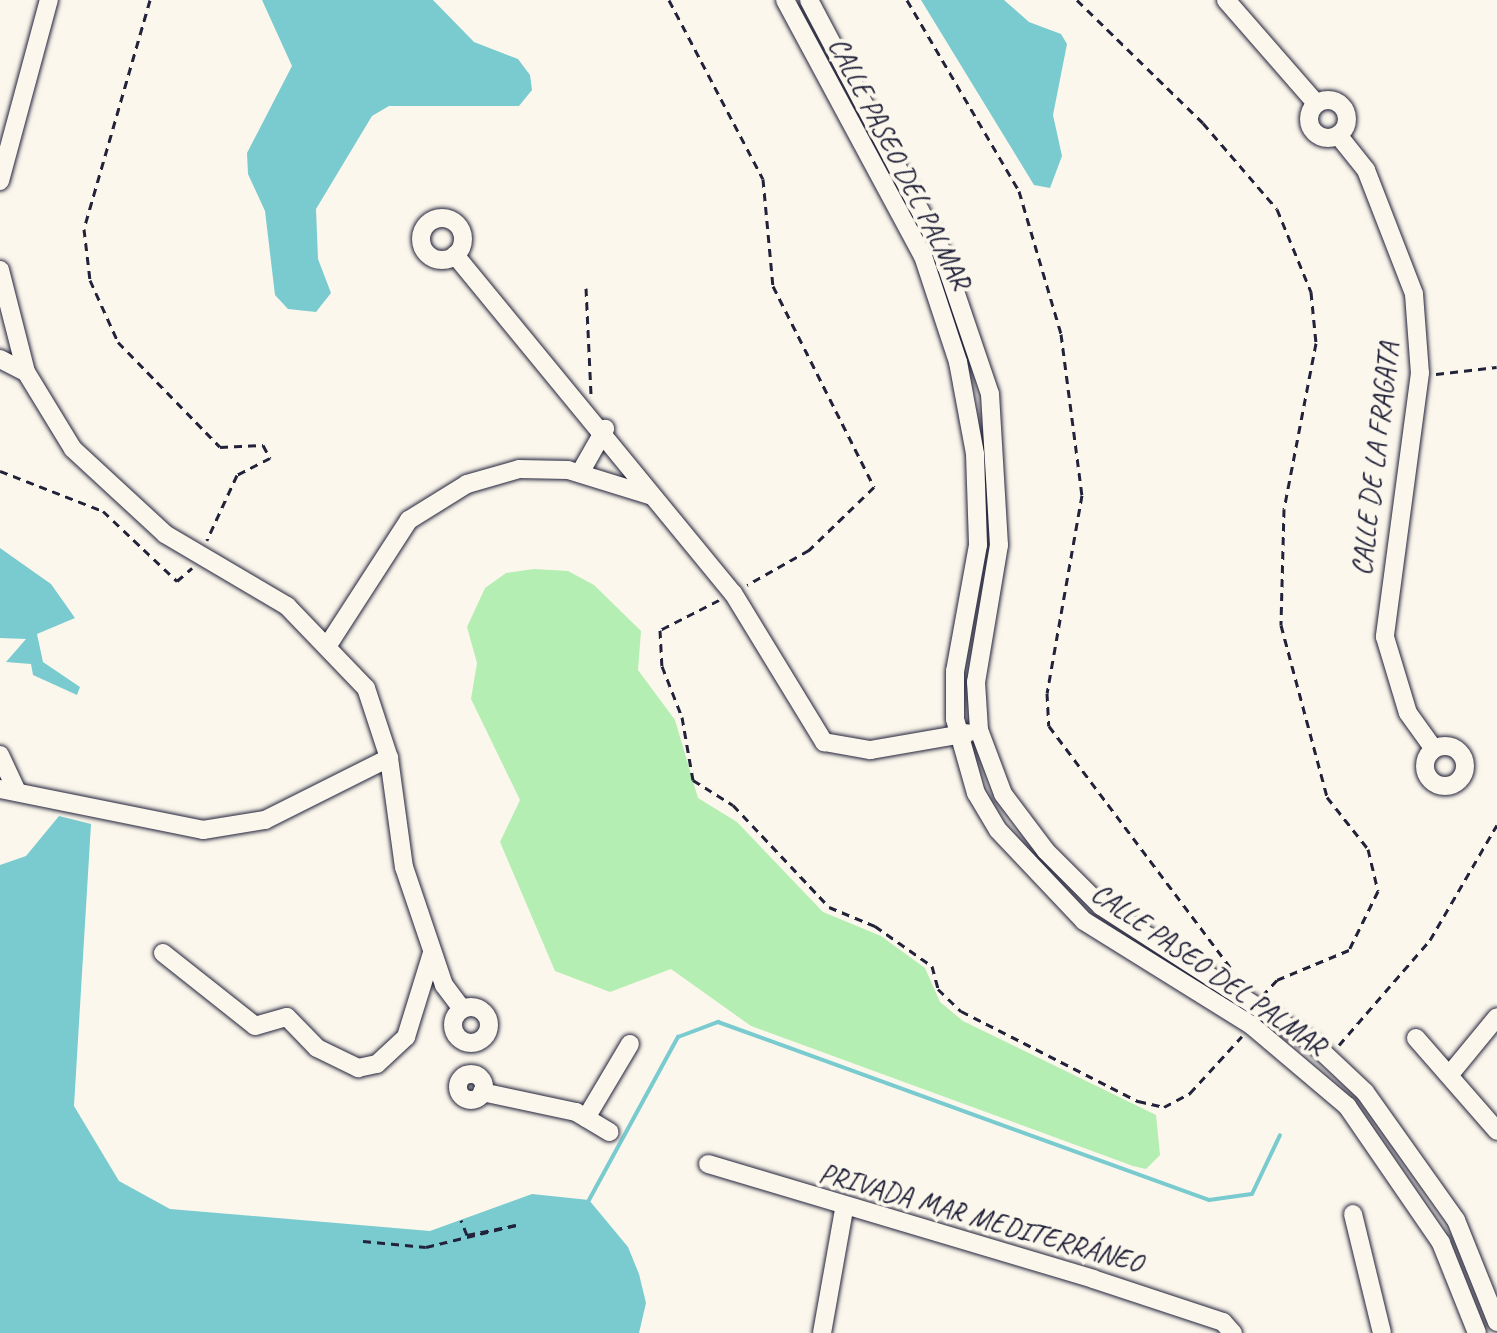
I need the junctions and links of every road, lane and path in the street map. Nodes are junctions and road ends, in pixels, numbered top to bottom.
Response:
1 (49, 0) edge
2 (150, 0) edge
3 (669, 0) edge
4 (785, 0) edge
5 (809, 0) edge
6 (907, 0) edge
7 (1077, 0) edge
8 (1226, 0) edge
9 (1316, 103) junction
10 (1338, 135) junction
11 (0, 181) edge
12 (455, 255) dead end
13 (0, 270) edge
14 (586, 288) dead end
15 (3, 305) edge
16 (0, 359) edge
17 (1497, 367) edge
18 (26, 372) junction
19 (1420, 373) junction
20 (591, 413) junction
21 (605, 429) junction
22 (0, 471) edge
23 (580, 473) junction
24 (655, 497) junction
25 (200, 555) junction
26 (733, 593) junction
27 (328, 645) junction
28 (979, 730) junction
29 (957, 735) junction
30 (1434, 749) dead end
31 (0, 755) edge
32 (389, 758) junction
33 (15, 791) edge
34 (1497, 825) edge
35 (163, 953) dead end
36 (432, 953) junction
37 (1241, 982) dead end
38 (1259, 1006) junction
39 (462, 1009) junction
40 (1497, 1017) edge
41 (1251, 1025) junction
42 (1416, 1038) dead end
43 (472, 1043) junction
44 (1313, 1043) junction
45 (630, 1044) dead end
46 (1329, 1057) junction
47 (1299, 1062) junction
48 (1451, 1073) junction
49 (1365, 1092) junction
50 (1347, 1106) junction
51 (586, 1118) junction
52 (1497, 1131) edge
53 (609, 1132) dead end
54 (708, 1164) dead end
55 (844, 1209) junction
56 (1353, 1214) dead end
57 (461, 1220) dead end
58 (363, 1241) dead end
59 (1497, 1322) edge
60 (822, 1333) edge
61 (1233, 1333) edge
62 (1382, 1333) edge
63 (1477, 1333) edge

1 - 11 street
2 - 25 path
3 - 26 path
4 - 29 street, CALLE PASEO DEL PALMAR
5 - 28 street, CALLE PASEO DEL PALMAR
6 - 37 path
7 - 38 path
8 - 9 street
9 - 10 street
9 - 10 street
10 - 19 street, CALLE DE LA FRAGATA
12 - 20 street
13 - 15 street
14 - 20 path
15 - 18 street
16 - 18 street
17 - 19 path
18 - 25 street
19 - 30 street, CALLE DE LA FRAGATA
20 - 21 street
21 - 23 street
21 - 24 street
22 - 25 path
23 - 24 street
23 - 27 street
24 - 26 street
25 - 27 street
26 - 29 street
26 - 41 path
27 - 32 street
28 - 29 street
28 - 38 street, CALLE PASEO DEL PALMAR
29 - 41 street, CALLE PASEO DEL PALMAR
31 - 33 street
32 - 33 street
32 - 36 street
34 - 46 path
35 - 36 street
36 - 39 street
38 - 44 street, CALLE PASEO DEL PALMAR
39 - 43 street
39 - 43 street
40 - 48 street
41 - 47 street, CALLE PASEO DEL PALMAR
42 - 48 street
43 - 51 street
44 - 46 street, CALLE PASEO DEL PALMAR
44 - 47 street
45 - 51 street
46 - 49 street, CALLE PASEO DEL PALMAR
47 - 50 street, CALLE PASEO DEL PALMAR
48 - 52 street
49 - 50 street
49 - 59 street, CALLE PASEO DEL PALMAR
50 - 63 street, CALLE PASEO DEL PALMAR
51 - 53 street
54 - 55 street, PRIVADA MAR MEDITERRÁNEO
55 - 60 street
55 - 61 street, PRIVADA MAR MEDITERRÁNEO
56 - 62 street
57 - 58 path

